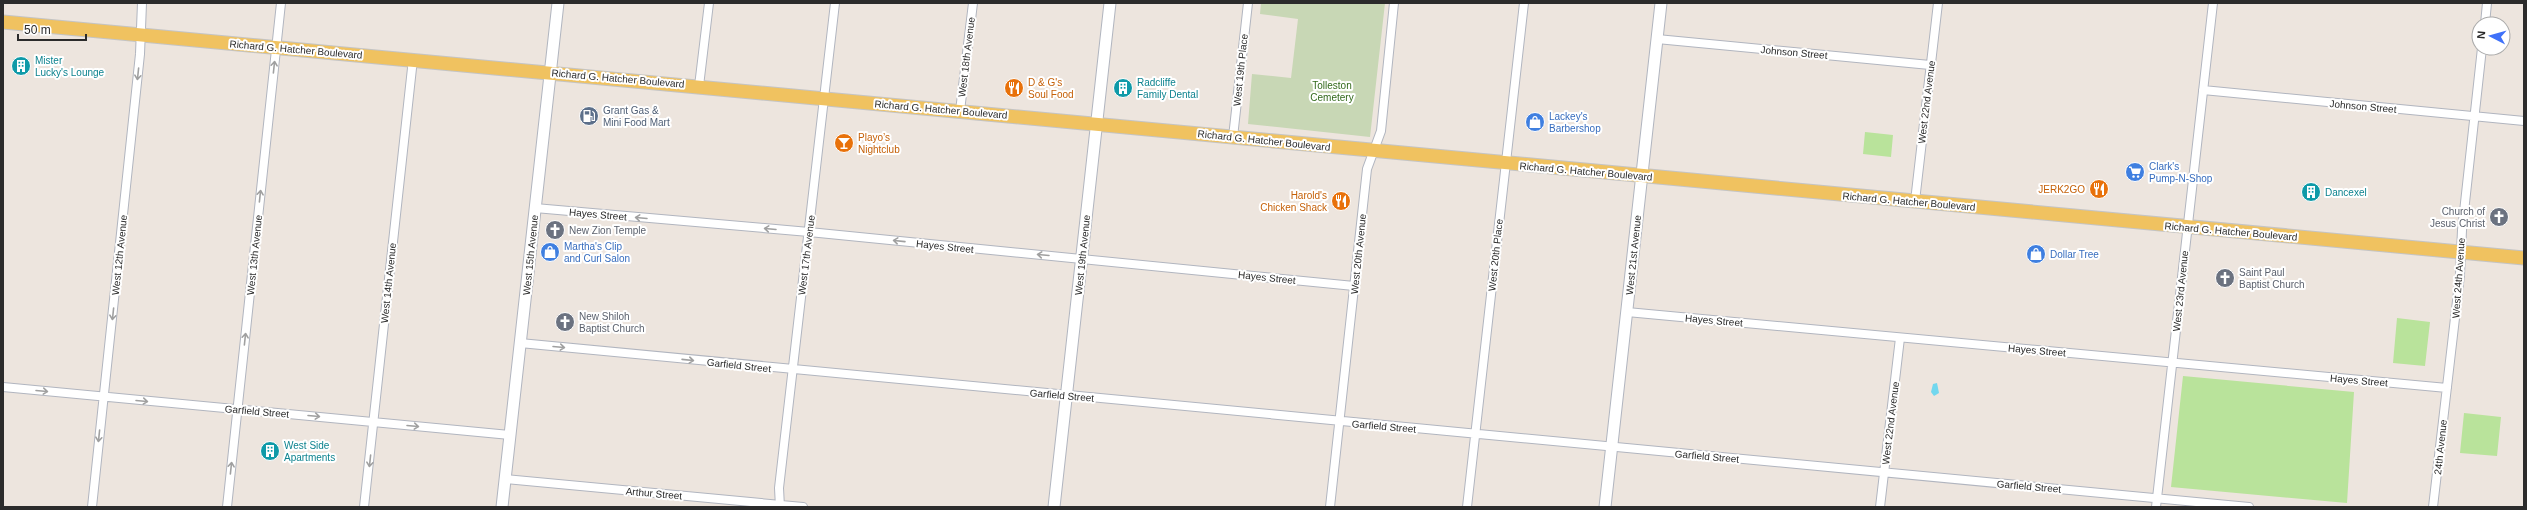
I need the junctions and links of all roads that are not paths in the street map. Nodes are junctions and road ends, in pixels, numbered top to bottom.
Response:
1 (142, 3) edge
2 (281, 3) edge
3 (558, 3) edge
4 (709, 3) edge
5 (835, 3) edge
6 (973, 3) edge
7 (1110, 3) edge
8 (1248, 3) edge
9 (1394, 3) edge
10 (1524, 3) edge
11 (1661, 3) edge
12 (1938, 3) edge
13 (2213, 3) edge
14 (2487, 3) edge
15 (2486, 16) edge
16 (3, 22) edge
17 (140, 35) junction
18 (1657, 39) junction
19 (276, 47) junction
20 (2481, 56) edge
21 (413, 59) junction
22 (1930, 65) junction
23 (550, 72) junction
24 (699, 86) junction
25 (2203, 90) junction
26 (824, 98) junction
27 (960, 110) junction
28 (2474, 116) junction
29 (2524, 121) edge
30 (1096, 123) junction
31 (1233, 137) junction
32 (1374, 150) junction
33 (1505, 163) junction
34 (1642, 176) junction
35 (1915, 202) junction
36 (535, 208) junction
37 (2187, 227) junction
38 (809, 232) junction
39 (2461, 253) junction
40 (2524, 258) edge
41 (1082, 259) junction
42 (1354, 286) junction
43 (1626, 312) junction
44 (1900, 338) junction
45 (520, 343) junction
46 (2172, 363) junction
47 (793, 370) junction
48 (3, 388) edge
49 (2447, 388) junction
50 (1066, 396) junction
51 (104, 397) junction
52 (238, 409) junction
53 (1339, 421) junction
54 (374, 422) junction
55 (1476, 434) junction
56 (510, 435) junction
57 (1612, 448) junction
58 (1884, 473) junction
59 (505, 479) junction
60 (2157, 498) junction
61 (780, 506) edge
62 (92, 507) edge
63 (227, 507) edge
64 (364, 507) edge
65 (502, 507) edge
66 (803, 507) edge
67 (1054, 507) edge
68 (1330, 507) edge
69 (1468, 507) edge
70 (1605, 507) edge
71 (1880, 507) edge
72 (2156, 507) edge
73 (2249, 507) edge
74 (2433, 507) edge

1 - 17 street, West 12th Avenue
2 - 19 street, West 13th Avenue
3 - 23 street, West 15th Avenue
4 - 24 street
5 - 26 street, West 17th Avenue
6 - 27 street, West 18th Avenue
7 - 30 street, West 19th Avenue
8 - 31 street, West 19th Place
9 - 32 street, West 20th Avenue
10 - 33 street, West 20th Place
11 - 18 street, West 21st Avenue
12 - 22 street, West 22nd Avenue
13 - 25 street, West 23rd Avenue
14 - 15 street
16 - 17 main road, Richard G. Hatcher Boulevard
17 - 19 main road, Richard G. Hatcher Boulevard
17 -> 51 street, West 12th Avenue
18 - 22 street, Johnson Street
18 - 34 street, West 21st Avenue
19 - 21 main road, Richard G. Hatcher Boulevard
52 -> 19 street, West 13th Avenue
20 - 28 street, West 24th Avenue
21 - 23 main road, Richard G. Hatcher Boulevard
21 - 54 street, West 14th Avenue
22 - 35 street, West 22nd Avenue
23 - 24 main road, Richard G. Hatcher Boulevard
23 - 36 street, West 15th Avenue
24 - 26 main road, Richard G. Hatcher Boulevard
25 - 28 street, Johnson Street
25 - 37 street, West 23rd Avenue
26 - 27 main road, Richard G. Hatcher Boulevard
26 - 38 street, West 17th Avenue
27 - 30 main road, Richard G. Hatcher Boulevard
28 - 29 street, Johnson Street
28 - 39 street, West 24th Avenue
30 - 31 main road, Richard G. Hatcher Boulevard
30 - 41 street, West 19th Avenue
31 - 32 main road, Richard G. Hatcher Boulevard
32 - 33 main road, Richard G. Hatcher Boulevard
32 - 42 street, West 20th Avenue
33 - 34 main road, Richard G. Hatcher Boulevard
33 - 55 street, West 20th Place
34 - 35 main road, Richard G. Hatcher Boulevard
34 - 43 street, West 21st Avenue
35 - 37 main road, Richard G. Hatcher Boulevard
38 -> 36 street, Hayes Street
36 - 45 street, West 15th Avenue
37 - 39 main road, Richard G. Hatcher Boulevard
37 - 46 street, West 23rd Avenue
41 -> 38 street, Hayes Street
38 - 47 street, West 17th Avenue
39 - 40 main road, Richard G. Hatcher Boulevard
39 - 49 street, West 24th Avenue
41 - 42 street, Hayes Street
41 - 50 street, West 19th Avenue
42 - 53 street, West 20th Avenue
43 - 44 street, Hayes Street
43 - 57 street, West 21st Avenue
44 - 46 street, Hayes Street
44 - 58 street, West 22nd Avenue
45 -> 47 street, Garfield Street
45 - 56 street, West 15th Avenue
46 - 49 street, Hayes Street
46 - 60 street, West 23rd Avenue
47 - 50 street, Garfield Street
47 - 61 street, West 17th Avenue
48 -> 51 street, Garfield Street
49 - 74 street, 24th Avenue
50 - 53 street, Garfield Street
50 - 67 street, West 19th Avenue
51 -> 52 street, Garfield Street
51 -> 62 street, West 12th Avenue
52 -> 54 street, Garfield Street
63 -> 52 street, West 13th Avenue
53 - 55 street, Garfield Street
53 - 68 street, West 20th Avenue
54 -> 56 street, Garfield Street
54 -> 64 street, West 14th Avenue
55 - 57 street, Garfield Street
55 - 69 street, West 20th Place
56 - 59 street, West 15th Avenue
57 - 58 street, Garfield Street
57 - 70 street, West 21st Avenue
58 - 60 street, Garfield Street
58 - 71 street, West 22nd Avenue
59 - 61 street, Arthur Street
59 - 65 street, West 15th Avenue
60 - 72 street, West 23rd Avenue
60 - 73 street, Garfield Street
61 - 66 street, Arthur Street

